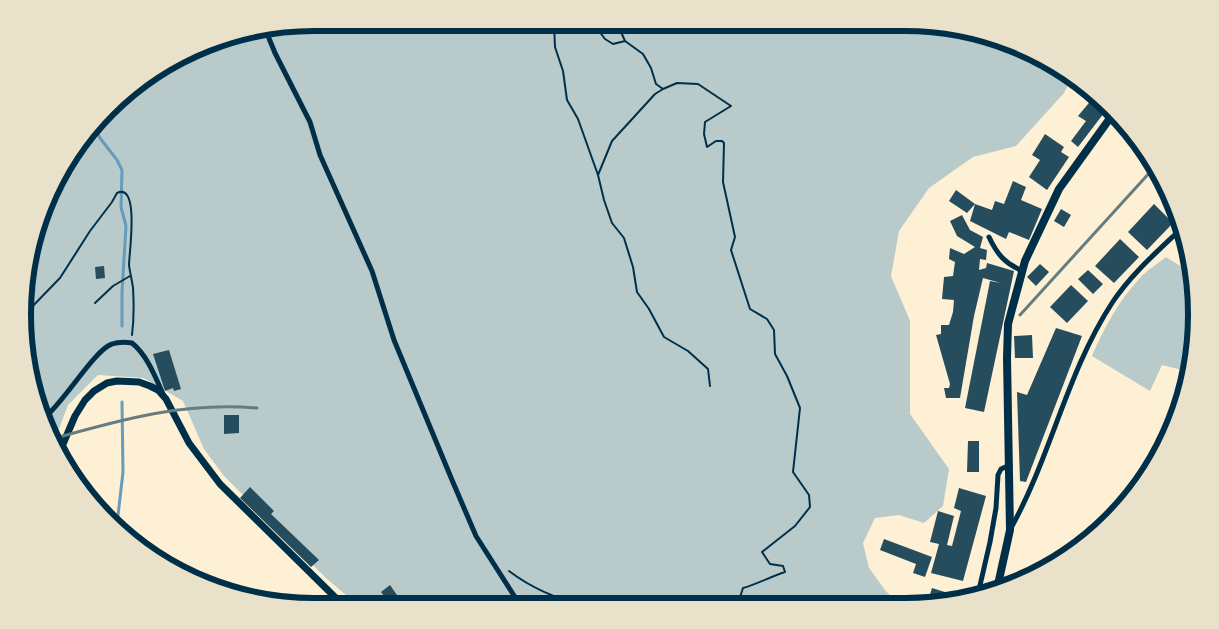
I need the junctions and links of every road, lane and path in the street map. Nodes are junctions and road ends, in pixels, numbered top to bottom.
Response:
1 (554, 31) edge
2 (599, 31) edge
3 (621, 31) edge
4 (268, 36) edge
5 (625, 41) junction
6 (663, 89) junction
7 (1109, 119) edge
8 (598, 175) junction
9 (1176, 234) edge
10 (989, 237) dead end
11 (1022, 271) junction
12 (130, 276) junction
13 (95, 303) dead end
14 (31, 307) edge
15 (132, 342) junction
16 (710, 386) dead end
17 (166, 399) junction
18 (49, 413) edge
19 (62, 444) edge
20 (1010, 465) junction
21 (1010, 530) junction
22 (494, 563) junction
23 (999, 582) edge
24 (979, 588) edge
25 (336, 598) edge
26 (516, 598) edge
27 (561, 598) edge
28 (739, 598) edge

1 - 8 path
2 - 5 path
3 - 5 path
4 - 22 street
5 - 6 path
6 - 8 path
6 - 28 path
7 - 11 main road
8 - 16 path
9 - 21 street
10 - 11 street
11 - 20 main road
12 - 13 path
12 - 14 path
12 - 15 path
15 - 17 street
15 - 18 street
17 - 19 main road
17 - 25 main road
20 - 21 main road
20 - 24 street
21 - 23 main road
22 - 26 street
22 - 27 path

